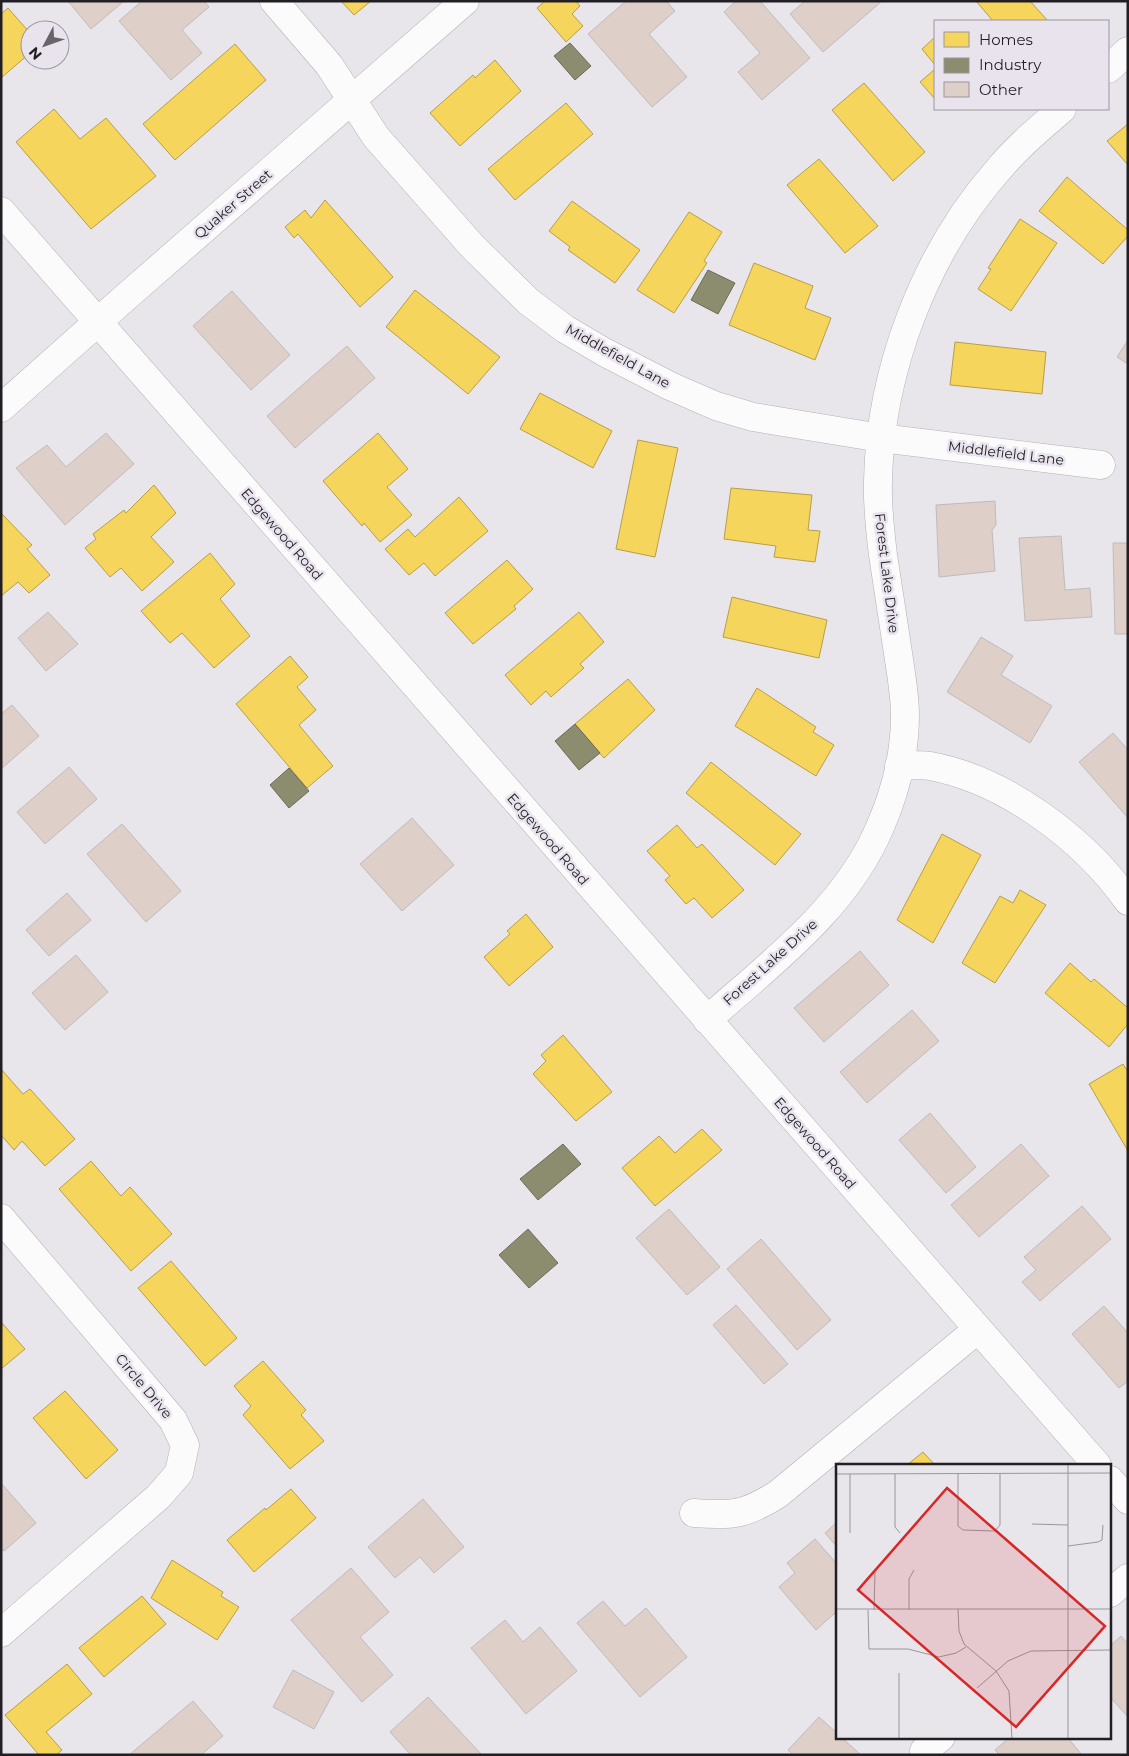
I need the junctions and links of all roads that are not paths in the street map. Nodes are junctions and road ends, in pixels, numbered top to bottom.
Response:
1 (274, 1) edge
2 (465, 1) edge
3 (1128, 51) edge
4 (1109, 67) edge
5 (352, 100) junction
6 (1061, 110) edge
7 (1, 211) edge
8 (99, 323) junction
9 (1, 408) edge
10 (881, 438) junction
11 (1101, 465) dead end
12 (899, 766) junction
13 (1128, 901) edge
14 (707, 1020) junction
15 (1, 1218) edge
16 (978, 1329) junction
17 (1096, 1464) edge
18 (1112, 1482) edge
19 (1128, 1500) edge
20 (694, 1513) dead end
21 (1128, 1578) edge
22 (1112, 1591) edge
23 (1, 1633) edge

1 - 5 street, Middlefield Lane
2 - 5 street, Quaker Street
3 - 4 street
5 - 8 street, Quaker Street
5 - 10 street, Middlefield Lane
6 - 10 street, Forest Lake Drive
7 - 8 street, Edgewood Road
8 - 9 street, Quaker Street
8 - 14 street, Edgewood Road
10 - 11 street, Middlefield Lane
10 - 12 street, Forest Lake Drive
12 - 13 street
12 - 14 street, Forest Lake Drive
14 - 16 street, Edgewood Road
15 - 23 street, Circle Drive
16 - 17 street, Edgewood Road
16 - 20 street
18 - 19 street
21 - 22 street

